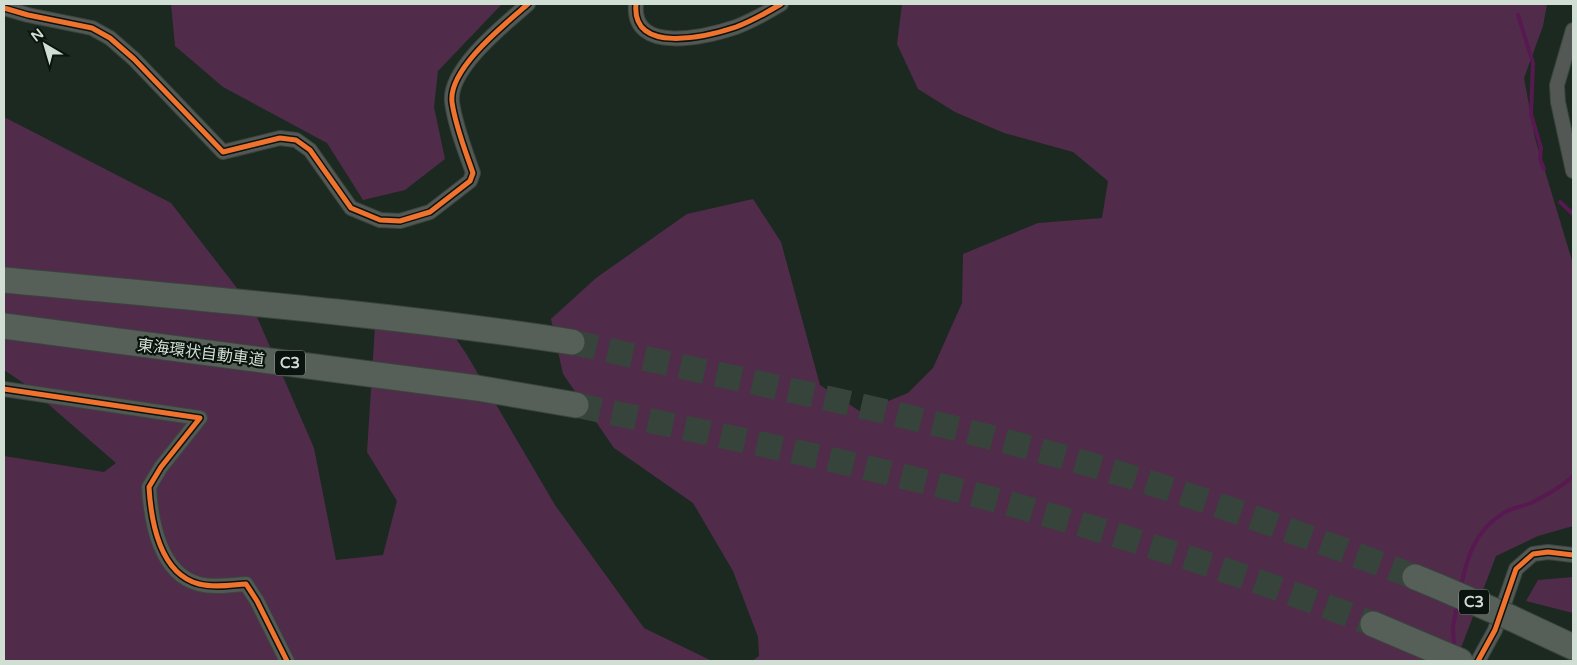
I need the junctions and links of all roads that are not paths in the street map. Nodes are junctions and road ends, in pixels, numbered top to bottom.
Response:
1 (528, 4) edge
2 (636, 4) edge
3 (781, 4) edge
4 (4, 8) edge
5 (1573, 30) edge
6 (1573, 171) edge
7 (4, 280) edge
8 (4, 326) edge
9 (572, 342) tunnel mouth
10 (4, 389) edge
11 (576, 405) tunnel mouth
12 (1573, 555) edge
13 (1426, 581) tunnel mouth
14 (1373, 624) tunnel mouth
15 (1573, 647) edge
16 (287, 661) edge
17 (1460, 661) edge
18 (1478, 661) edge

1 - 4 street
2 - 3 street
5 - 6 street
7 - 9 highway
8 - 11 highway, 東海環状自動車道 / C3
10 - 16 street
12 - 18 street
13 - 15 highway, C3, bridge
14 - 17 highway

